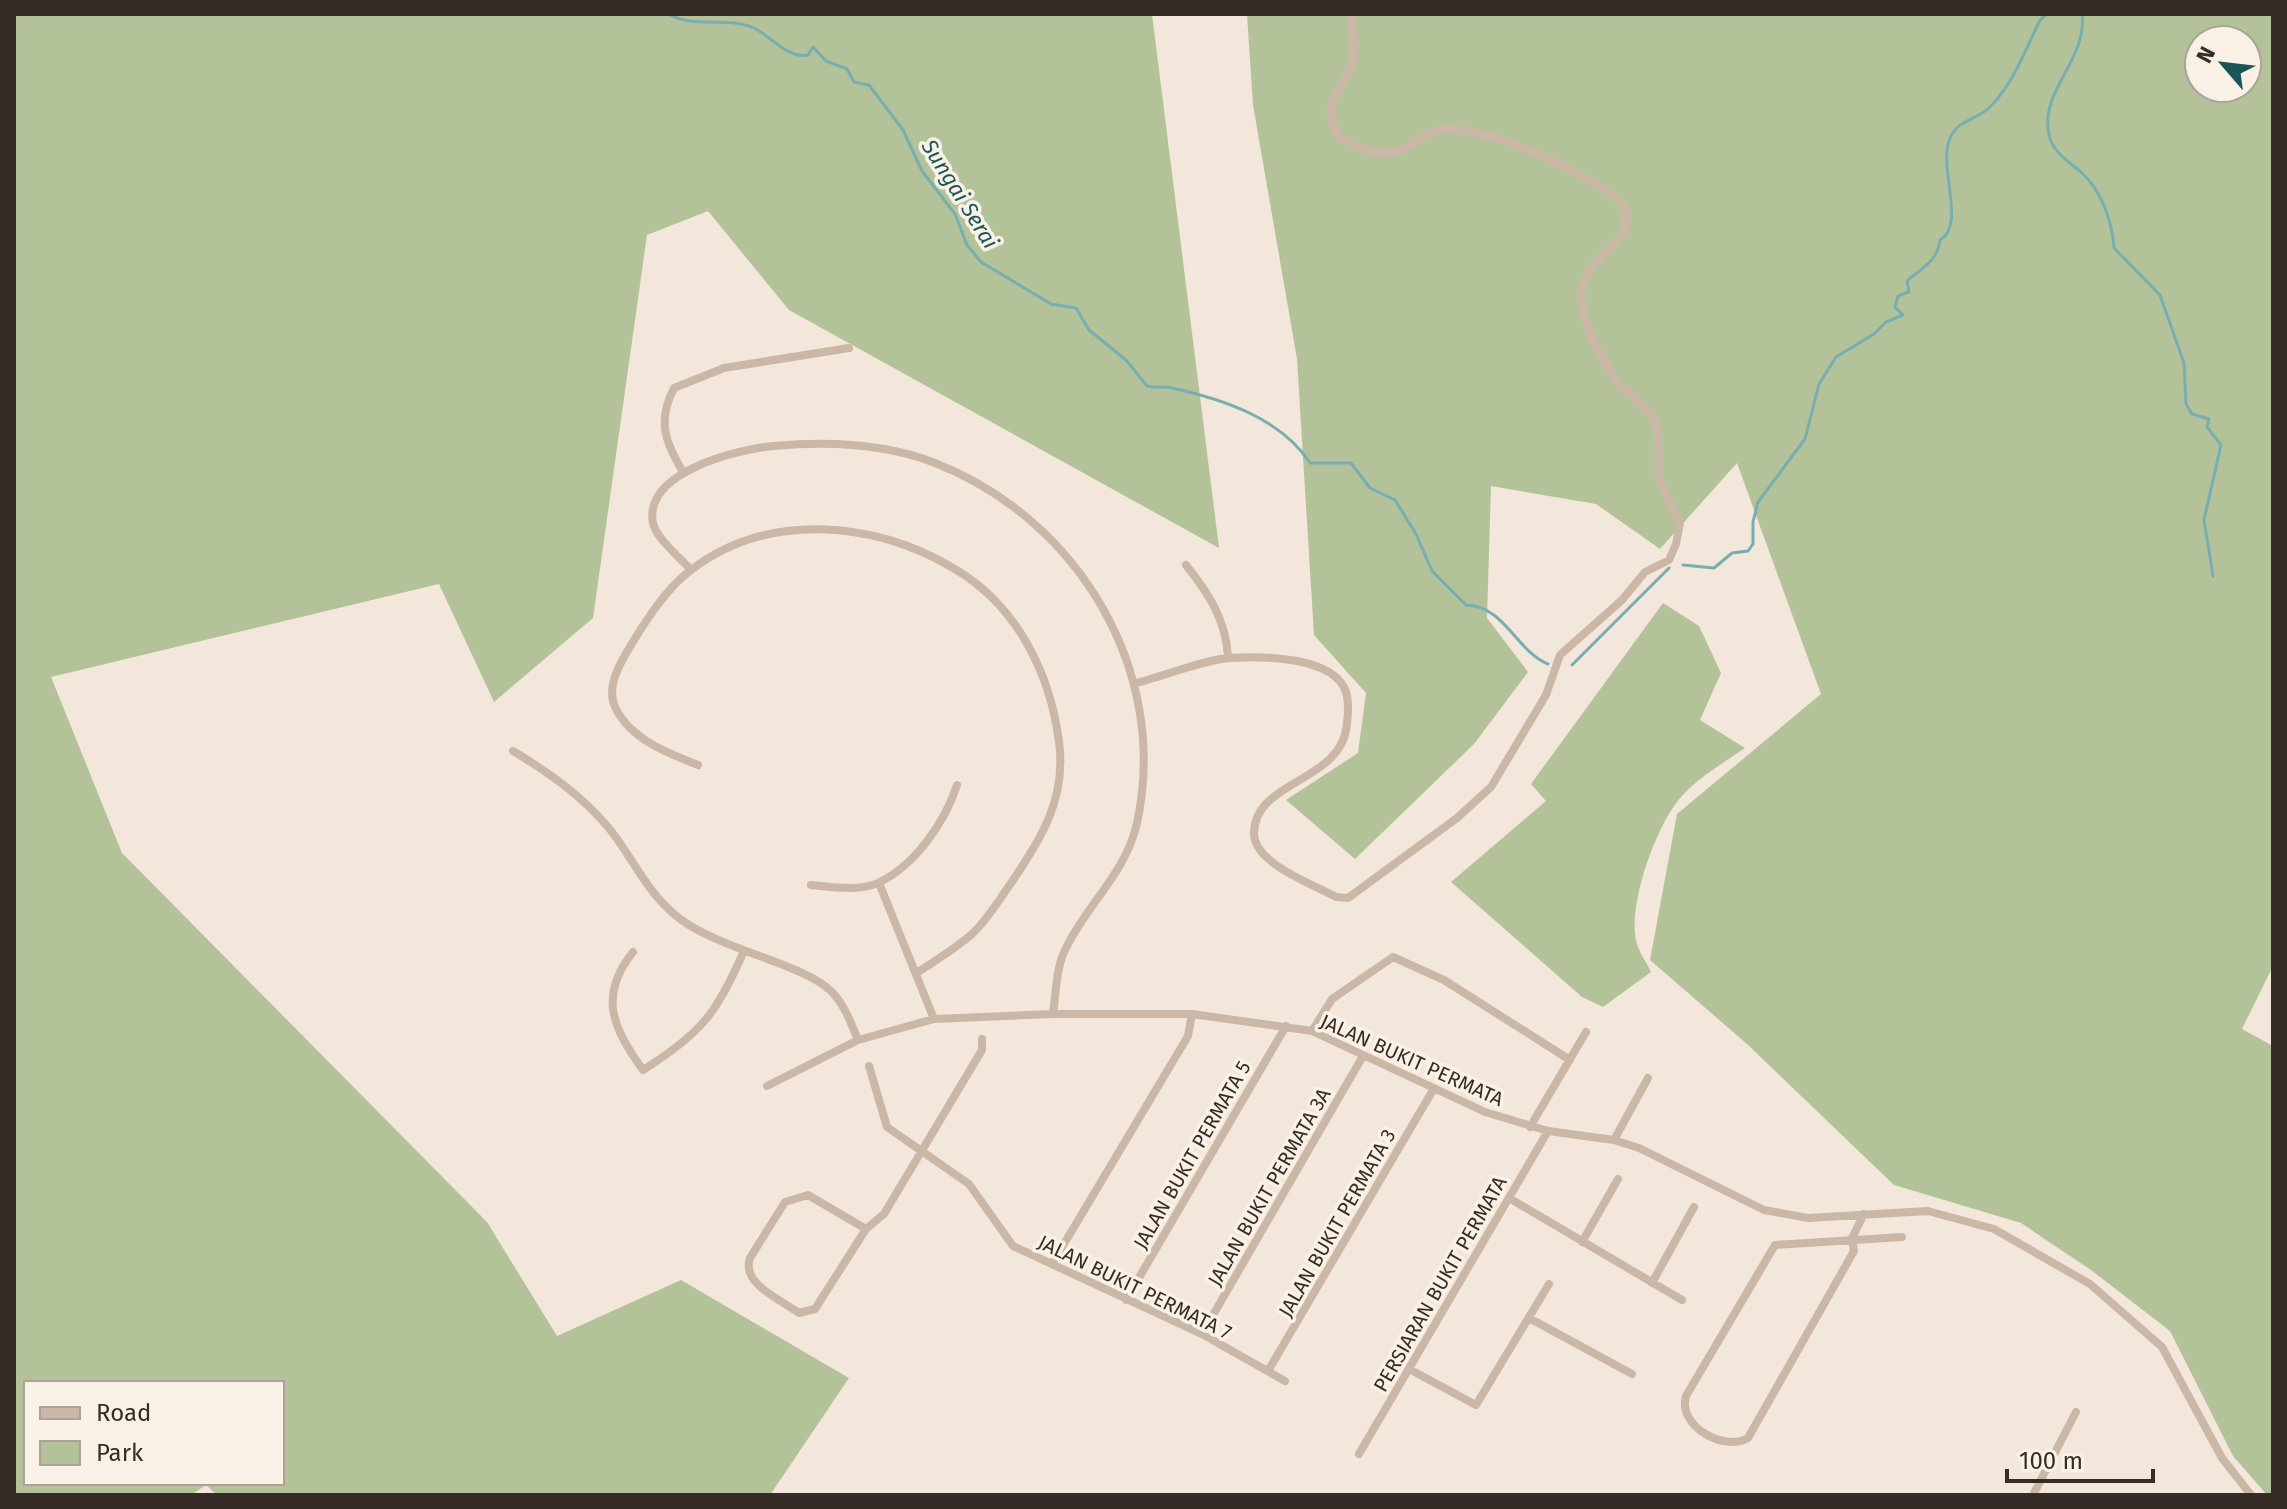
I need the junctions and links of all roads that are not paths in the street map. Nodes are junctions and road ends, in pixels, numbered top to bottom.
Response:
1 (1352, 14) edge
2 (849, 348) dead end
3 (683, 472) junction
4 (1186, 565) dead end
5 (691, 570) junction
6 (1228, 657) junction
7 (1136, 683) junction
8 (513, 751) dead end
9 (698, 765) dead end
10 (957, 785) dead end
11 (879, 883) junction
12 (811, 885) dead end
13 (633, 952) dead end
14 (743, 953) junction
15 (918, 972) junction
16 (1053, 1014) junction
17 (1192, 1014) junction
18 (934, 1019) junction
19 (1286, 1026) junction
20 (1312, 1031) junction
21 (1586, 1032) dead end
22 (982, 1039) dead end
23 (858, 1040) junction
24 (1363, 1056) junction
25 (1570, 1060) junction
26 (869, 1066) dead end
27 (1648, 1078) dead end
28 (767, 1086) dead end
29 (1433, 1090) junction
30 (1530, 1127) junction
31 (1548, 1131) junction
32 (1614, 1140) junction
33 (921, 1152) junction
34 (1618, 1179) dead end
35 (1509, 1198) junction
36 (1694, 1207) dead end
37 (1864, 1214) junction
38 (866, 1229) junction
39 (1902, 1237) dead end
40 (1852, 1238) junction
41 (1582, 1242) junction
42 (1052, 1264) junction
43 (1652, 1283) junction
44 (1549, 1284) dead end
45 (1126, 1300) junction
46 (1682, 1300) dead end
47 (1529, 1318) junction
48 (1202, 1334) junction
49 (1409, 1369) junction
50 (1268, 1371) junction
51 (1632, 1374) dead end
52 (1285, 1381) dead end
53 (2076, 1412) dead end
54 (1359, 1454) dead end
55 (2033, 1495) edge
56 (2251, 1495) edge

1 - 6 street
2 - 3 street
3 - 5 street
3 - 7 street
4 - 6 street
5 - 9 street
5 - 15 street
6 - 7 street
7 - 16 street
8 - 14 street
10 - 11 street
11 - 12 street
11 - 15 street
13 - 14 street
14 - 23 street
15 - 18 street
16 - 17 street, JALAN BUKIT PERMATA
16 - 18 street, JALAN BUKIT PERMATA
17 - 19 street, JALAN BUKIT PERMATA
17 - 42 street
18 - 23 street, JALAN BUKIT PERMATA
19 - 20 street, JALAN BUKIT PERMATA
19 - 45 street, JALAN BUKIT PERMATA 5
20 - 24 street, JALAN BUKIT PERMATA
20 - 25 street
21 - 25 street
22 - 33 street
23 - 28 street, JALAN BUKIT PERMATA
24 - 29 street, JALAN BUKIT PERMATA
24 - 48 street, JALAN BUKIT PERMATA 3A
25 - 30 street
26 - 33 street, JALAN BUKIT PERMATA 7
27 - 32 street
29 - 30 street, JALAN BUKIT PERMATA
29 - 50 street, JALAN BUKIT PERMATA 3
30 - 31 street, JALAN BUKIT PERMATA
31 - 32 street, JALAN BUKIT PERMATA
31 - 35 street, PERSIARAN BUKIT PERMATA
32 - 37 street, JALAN BUKIT PERMATA
33 - 38 street
33 - 42 street, JALAN BUKIT PERMATA 7
34 - 41 street
35 - 41 street
35 - 49 street, PERSIARAN BUKIT PERMATA
36 - 43 street
37 - 40 street
37 - 56 street, JALAN BUKIT PERMATA
38 - 38 street
39 - 40 street
40 - 40 street
41 - 43 street
42 - 45 street, JALAN BUKIT PERMATA 7
43 - 46 street
44 - 47 street
45 - 48 street, JALAN BUKIT PERMATA 7
47 - 49 street
47 - 51 street
48 - 50 street, JALAN BUKIT PERMATA 7
49 - 54 street, PERSIARAN BUKIT PERMATA
50 - 52 street, JALAN BUKIT PERMATA 7
53 - 55 street

